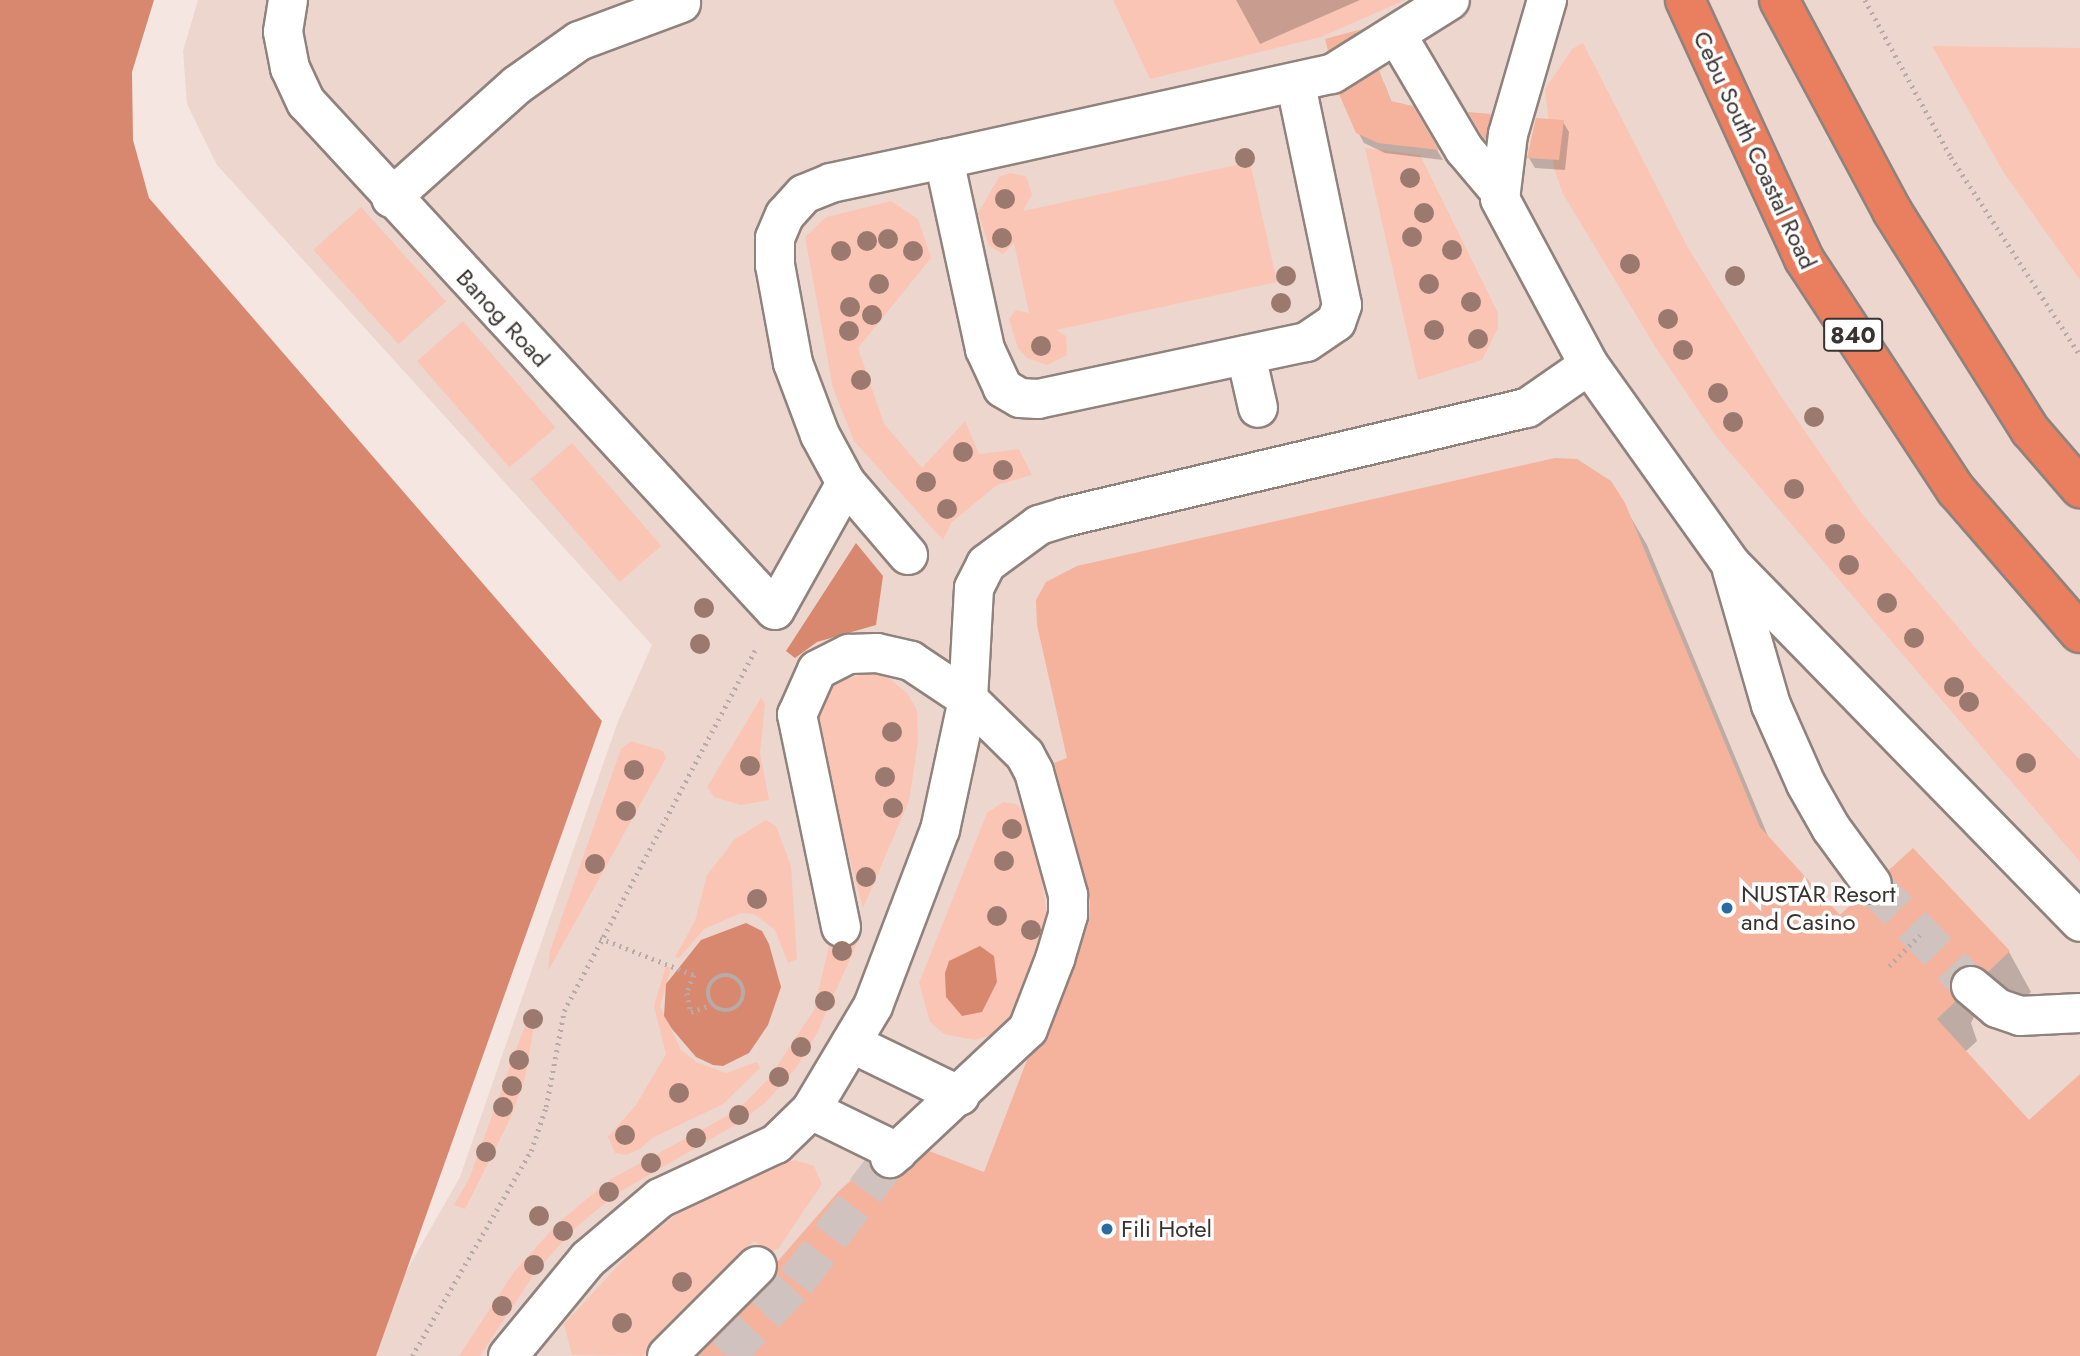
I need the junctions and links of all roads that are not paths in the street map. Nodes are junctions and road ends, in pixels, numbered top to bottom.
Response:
1 (288, 0) edge
2 (1450, 0) edge
3 (1546, 0) edge
4 (1685, 0) edge
5 (1779, 0) edge
6 (681, 3) dead end
7 (1398, 37) junction
8 (1296, 85) junction
9 (944, 159) junction
10 (1501, 193) junction
11 (391, 198) junction
12 (1245, 355) junction
13 (1590, 365) junction
14 (1258, 408) dead end
15 (846, 483) junction
16 (2080, 488) edge
17 (908, 555) dead end
18 (1731, 564) junction
19 (2080, 633) edge
20 (968, 699) junction
21 (1872, 884) tunnel mouth
22 (2080, 922) edge
23 (841, 928) dead end
24 (1971, 986) tunnel mouth
25 (2080, 1013) edge
26 (851, 1044) junction
27 (960, 1096) junction
28 (811, 1110) junction
29 (757, 1266) dead end
30 (518, 1352) edge
31 (667, 1356) edge

1 - 11 street, Banog Road
2 - 7 street
3 - 10 street
4 - 19 highway, Cebu South Coastal Road / 840
5 - 16 highway
6 - 11 street
7 - 8 street
7 - 10 street
8 - 9 street
8 - 12 street
9 - 12 street
9 - 15 street
10 - 13 street
11 - 15 street, Banog Road
12 - 14 street
13 - 18 street
13 - 20 street
15 - 17 street
18 - 21 street
18 - 22 street
20 - 23 street
20 - 26 street
20 - 27 street
24 - 25 street
26 - 27 street
26 - 28 street
27 - 28 street
28 - 30 street
29 - 31 street

